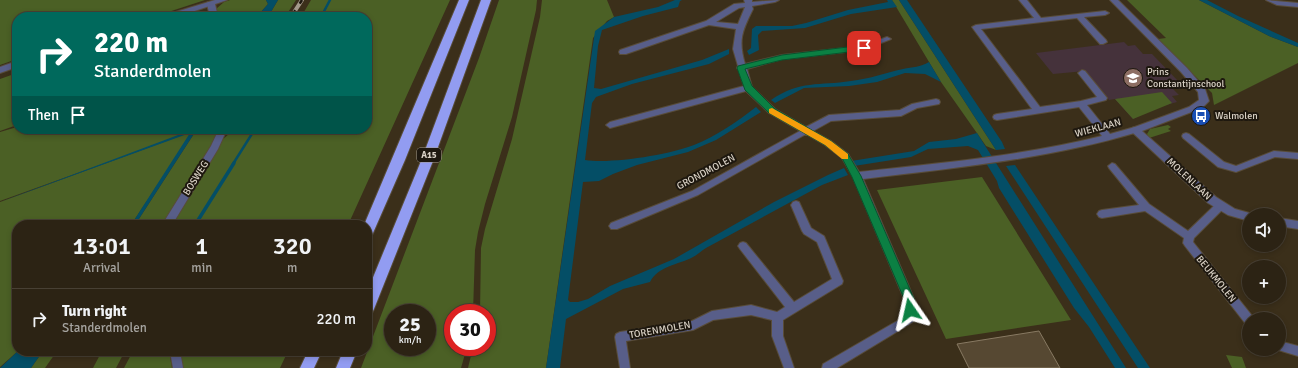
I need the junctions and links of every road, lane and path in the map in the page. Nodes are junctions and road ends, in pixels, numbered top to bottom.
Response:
1 (223, 0) edge
2 (464, 0) edge
3 (486, 0) edge
4 (775, 0) edge
5 (1023, 0) edge
6 (1114, 0) edge
7 (1270, 0) edge
8 (748, 2) edge
9 (1289, 2) edge
10 (211, 4) junction
11 (1298, 5) edge
12 (185, 12) edge
13 (213, 12) edge
14 (1105, 13) dead end
15 (1079, 16) junction
16 (1039, 20) junction
17 (708, 22) junction
18 (740, 27) junction
19 (887, 38) dead end
20 (1103, 42) dead end
21 (623, 52) dead end
22 (12, 66) edge
23 (741, 68) junction
24 (0, 70) edge
25 (1082, 73) dead end
26 (748, 88) junction
27 (936, 102) dead end
28 (1081, 104) junction
29 (1037, 109) junction
30 (997, 117) dead end
31 (610, 125) dead end
32 (805, 130) junction
33 (1135, 130) junction
34 (221, 134) edge
35 (1186, 136) dead end
36 (1108, 138) junction
37 (1298, 156) edge
38 (1112, 166) dead end
39 (857, 176) junction
40 (796, 205) dead end
41 (1220, 206) junction
42 (1146, 207) junction
43 (1102, 214) dead end
44 (1242, 214) edge
45 (170, 220) edge
46 (372, 222) edge
47 (1286, 223) edge
48 (614, 226) dead end
49 (1298, 226) edge
50 (1189, 236) junction
51 (743, 246) dead end
52 (372, 297) edge
53 (792, 308) junction
54 (1243, 312) edge
55 (778, 317) junction
56 (1286, 348) edge
57 (1298, 351) edge
58 (176, 356) edge
59 (313, 356) edge
60 (348, 356) edge
61 (178, 368) edge
62 (307, 368) edge
63 (343, 368) edge
64 (625, 368) edge
65 (789, 368) edge
66 (827, 368) edge

1 - 10 street
2 - 46 highway, A15
3 - 52 highway, A15
4 - 8 street
5 - 16 street
6 - 33 street, WIEKLAAN
7 - 9 street
8 - 17 street
8 - 18 street
9 - 11 street
10 - 12 street
10 - 13 street
14 - 15 street
15 - 16 street
15 - 20 street
16 - 29 street
17 - 18 street
17 - 21 street
18 - 23 street
19 - 23 street
22 - 24 street
23 - 26 street
25 - 28 street
26 - 31 street
26 - 32 street
27 - 32 street, GRONDMOLEN
28 - 29 street
28 - 36 street
29 - 30 street
32 - 39 street
32 - 48 street, GRONDMOLEN
33 - 36 street, WIEKLAAN
33 - 41 street, MOLENLAAN
34 - 45 street, BOSWEG
35 - 37 street
36 - 39 street, WIEKLAAN
38 - 42 street
39 - 66 street
40 - 53 street
41 - 44 street, MOLENLAAN
41 - 50 street
42 - 43 street
42 - 50 street
47 - 49 street
50 - 54 street, BEUKMOLEN
51 - 53 street
53 - 55 street
55 - 64 street, TORENMOLEN
55 - 65 street
56 - 57 street
58 - 61 street
59 - 62 highway
60 - 63 highway

